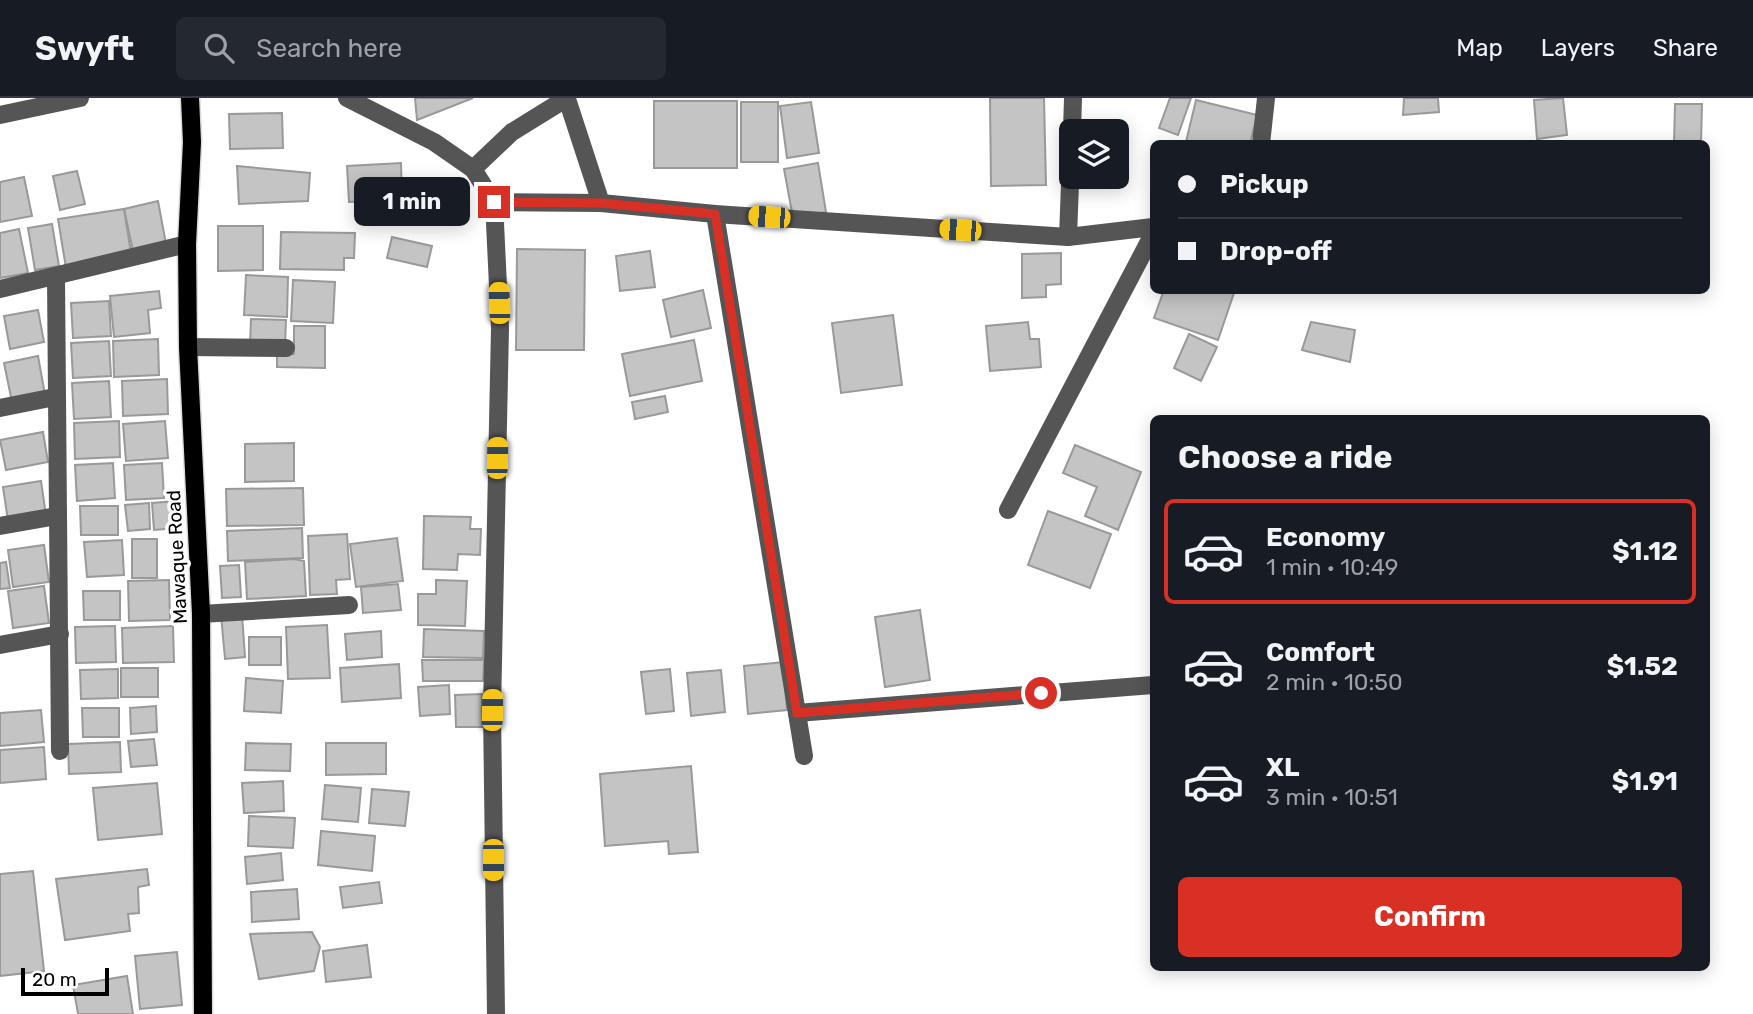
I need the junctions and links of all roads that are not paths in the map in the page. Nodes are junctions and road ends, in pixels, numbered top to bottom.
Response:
1 (73, 98) edge
2 (80, 98) edge
3 (190, 98) edge
4 (347, 98) edge
5 (567, 98) edge
6 (1073, 98) edge
7 (1266, 98) edge
8 (0, 115) edge
9 (1072, 119) edge
10 (1261, 140) edge
11 (473, 169) junction
12 (1070, 189) edge
13 (494, 202) junction
14 (601, 203) junction
15 (715, 214) junction
16 (1150, 227) edge
17 (1068, 237) junction
18 (1150, 240) edge
19 (187, 244) junction
20 (56, 278) junction
21 (0, 289) edge
22 (188, 347) junction
23 (286, 348) dead end
24 (55, 397) junction
25 (0, 408) edge
26 (1008, 510) dead end
27 (57, 516) junction
28 (0, 526) edge
29 (349, 605) dead end
30 (201, 614) junction
31 (60, 634) junction
32 (0, 645) edge
33 (1150, 685) edge
34 (797, 713) junction
35 (60, 751) dead end
36 (804, 756) dead end
37 (202, 1014) edge
38 (496, 1014) edge

1 - 2 street
1 - 8 street
3 - 19 main road, Mawaque Road
4 - 11 street
5 - 11 street
5 - 14 street
6 - 9 street
7 - 10 street
11 - 13 street
12 - 17 street
13 - 14 street
13 - 38 street
14 - 15 street
15 - 17 street
15 - 34 street
16 - 17 street
18 - 26 street
19 - 20 street
19 - 22 main road, Mawaque Road
20 - 21 street
20 - 24 street
22 - 23 street
22 - 30 main road, Mawaque Road
24 - 25 street
24 - 27 street
27 - 28 street
27 - 31 street
29 - 30 street
30 - 37 main road, Mawaque Road
31 - 32 street
31 - 35 street
33 - 34 street
34 - 36 street

